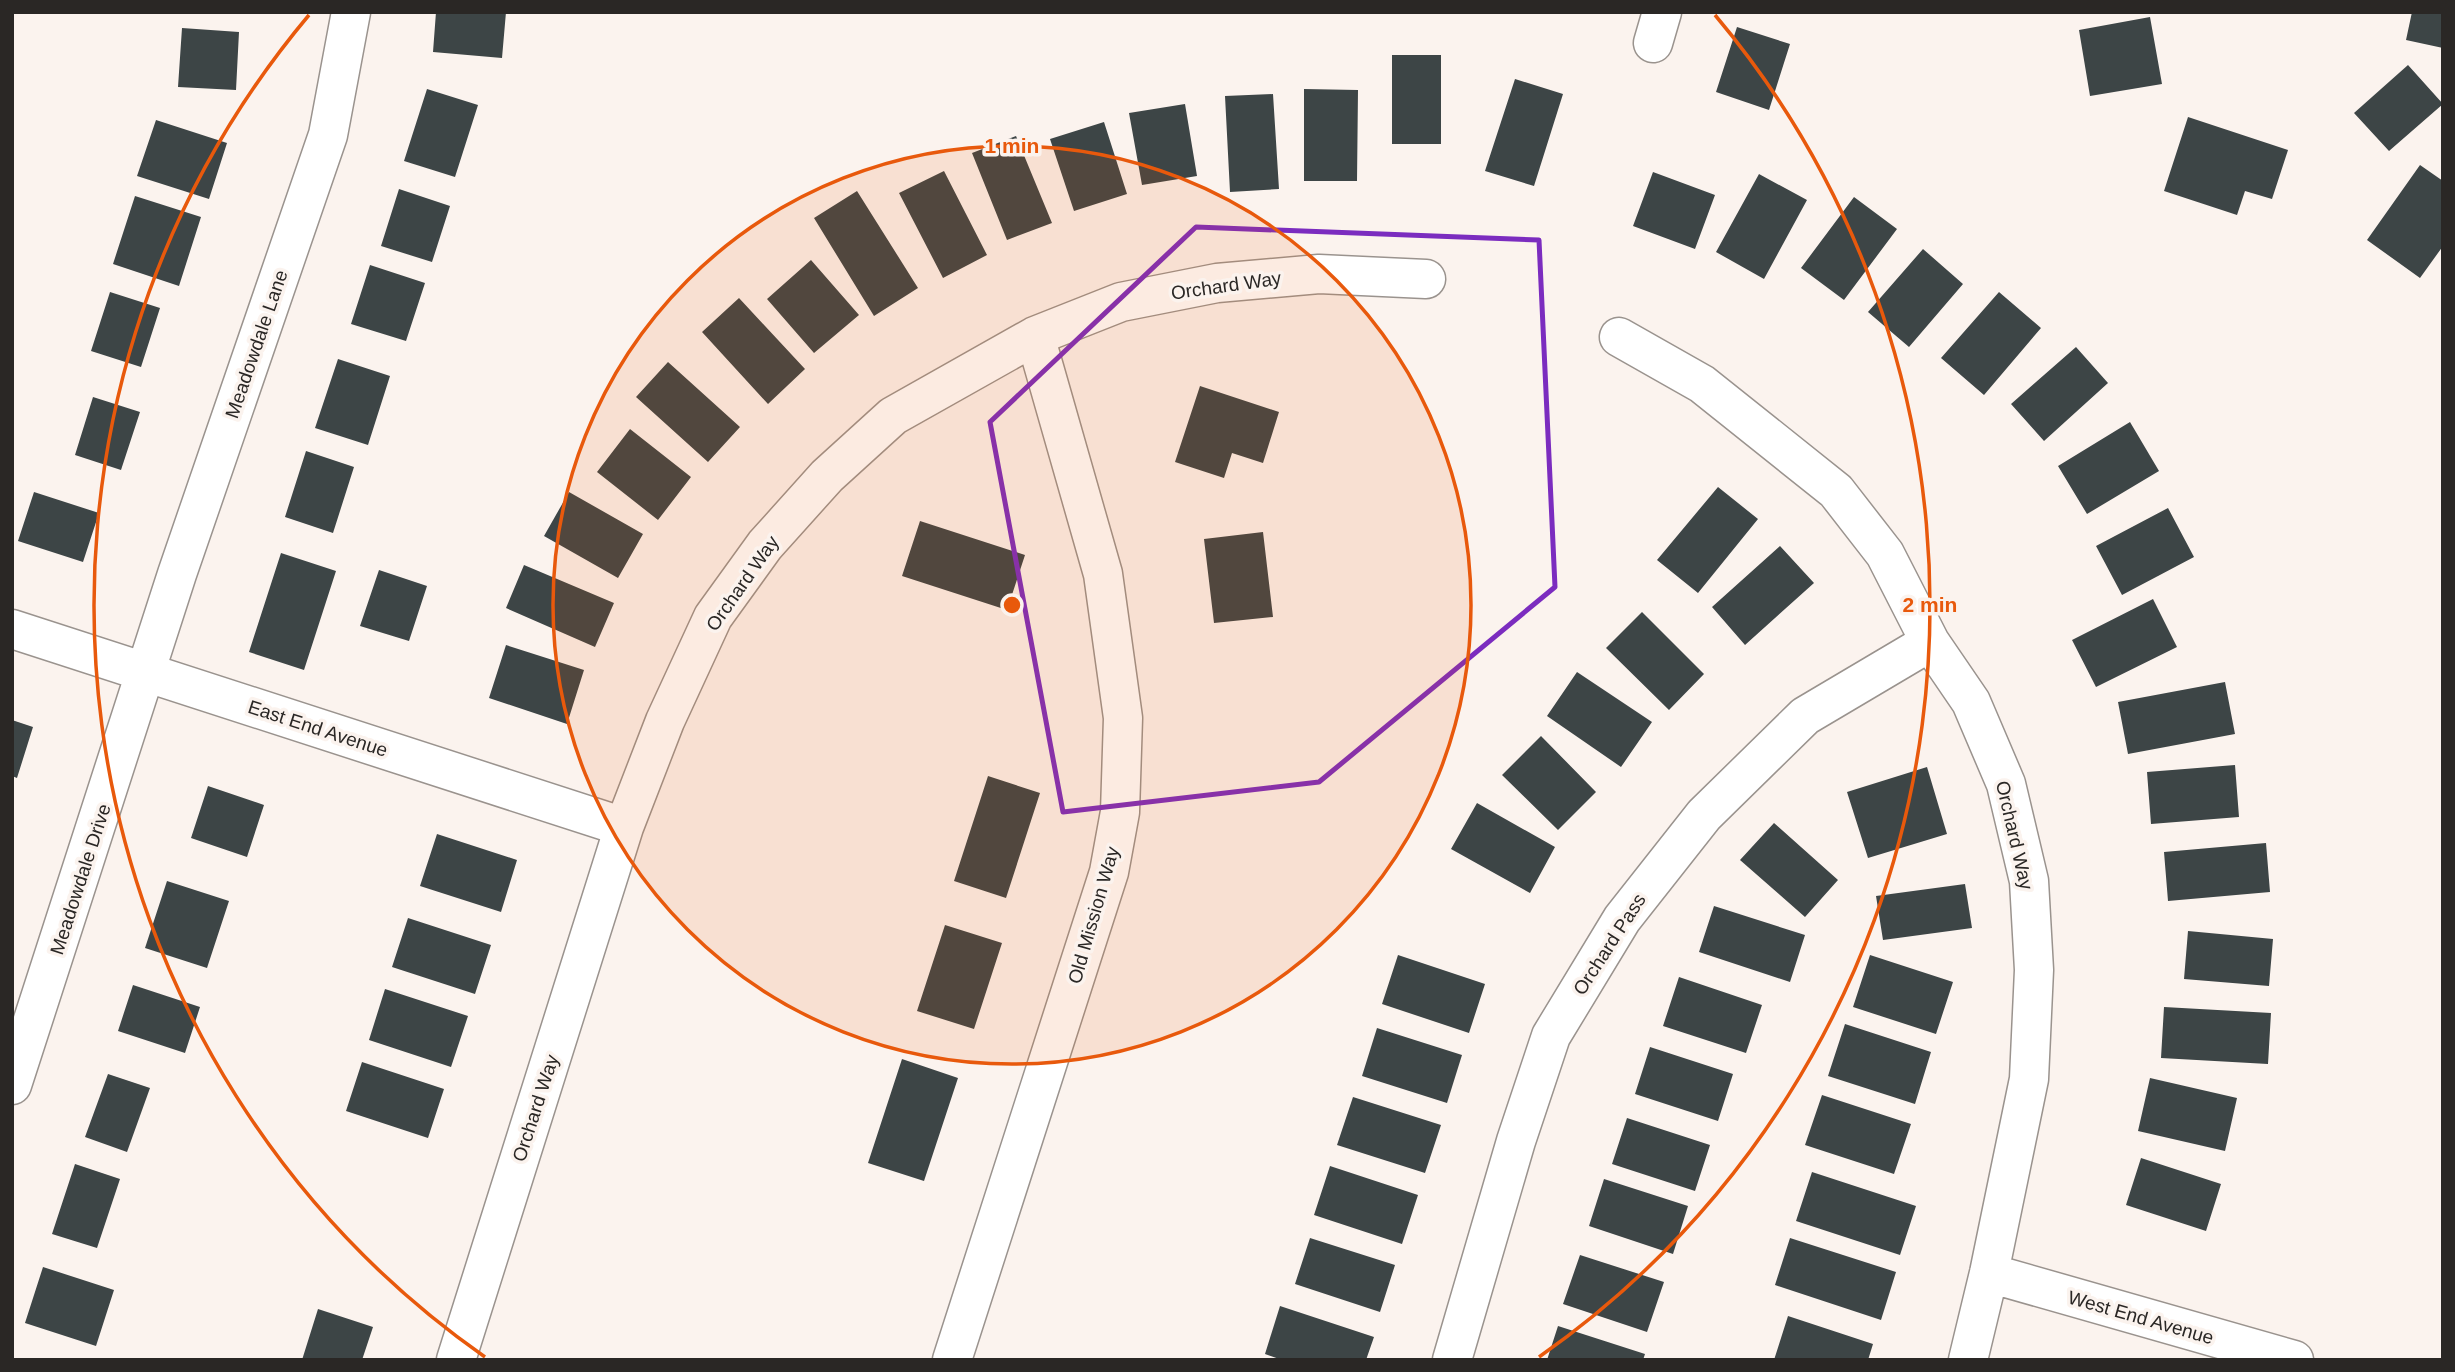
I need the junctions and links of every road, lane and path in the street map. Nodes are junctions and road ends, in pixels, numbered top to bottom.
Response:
1 (351, 12) edge
2 (1426, 279) dead end
3 (1035, 336) junction
4 (1619, 337) dead end
5 (12, 629) edge
6 (1930, 642) junction
7 (148, 673) junction
8 (624, 827) junction
9 (12, 1085) edge
10 (1989, 1273) junction
11 (456, 1360) edge
12 (952, 1360) edge
13 (1452, 1360) edge
14 (1968, 1360) edge
15 (2294, 1360) edge

1 - 7 street, Meadowdale Lane
2 - 3 street, Orchard Way
3 - 8 street, Orchard Way
3 - 12 street, Old Mission Way
4 - 6 street, Orchard Way
5 - 7 street, East End Avenue
6 - 10 street, Orchard Way
6 - 13 street, Orchard Pass
7 - 8 street, East End Avenue
7 - 9 street, Meadowdale Drive
8 - 11 street, Orchard Way
10 - 14 street, Orchard Way
10 - 15 street, West End Avenue

